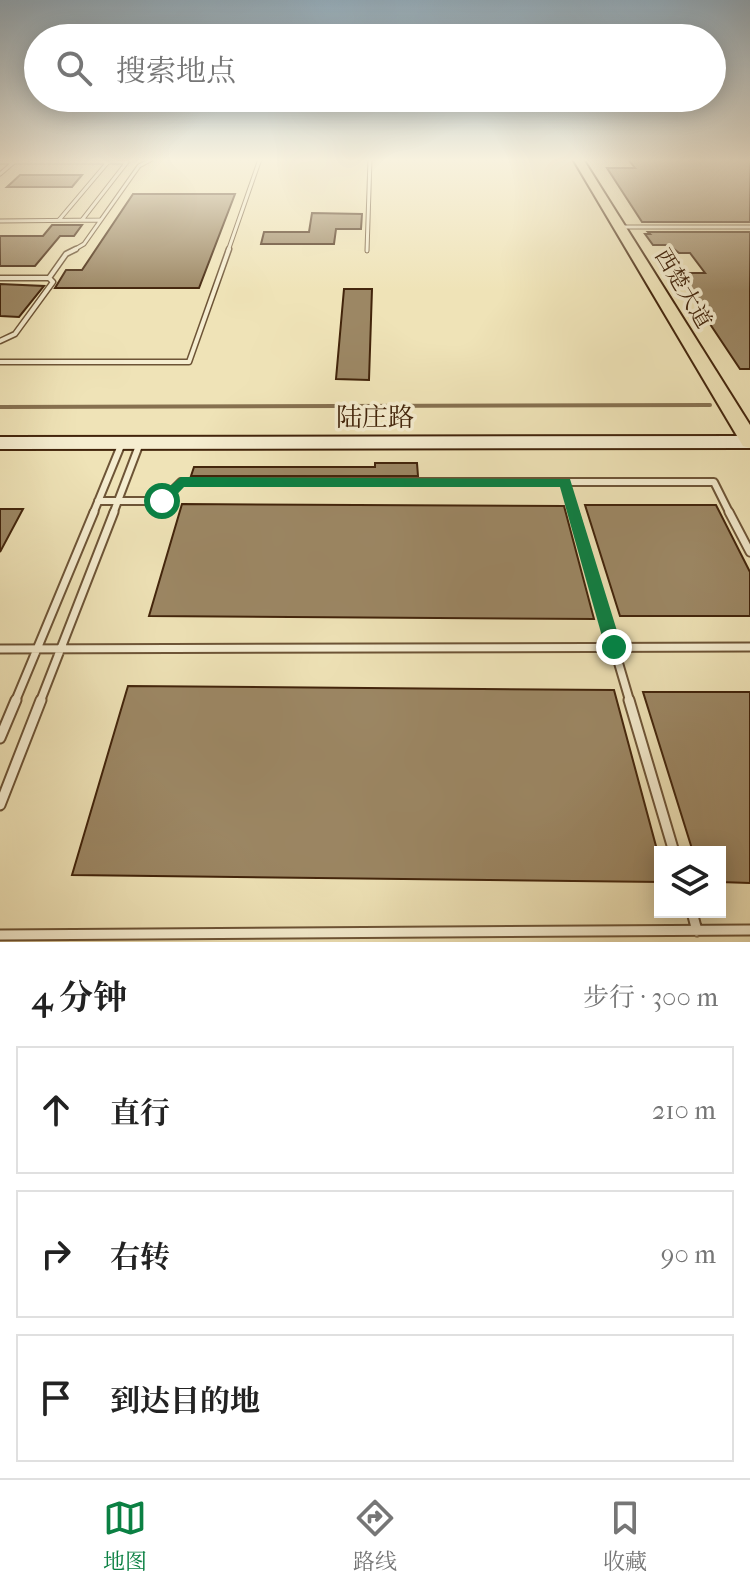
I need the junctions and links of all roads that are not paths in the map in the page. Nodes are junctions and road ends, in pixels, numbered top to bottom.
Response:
1 (73, 203) edge
2 (95, 203) edge
3 (113, 203) edge
4 (245, 203) edge
5 (369, 203) edge
6 (606, 203) edge
7 (59, 220) junction
8 (82, 220) junction
9 (101, 220) junction
10 (0, 221) edge
11 (621, 227) junction
12 (750, 227) edge
13 (367, 251) dead end
14 (0, 278) edge
15 (49, 278) junction
16 (0, 341) edge
17 (0, 362) edge
18 (750, 441) edge
19 (0, 443) edge
20 (131, 443) junction
21 (565, 482) junction
22 (98, 501) junction
23 (118, 501) junction
24 (750, 552) edge
25 (614, 647) junction
26 (750, 647) edge
27 (0, 649) edge
28 (37, 649) junction
29 (60, 649) junction
30 (0, 738) edge
31 (0, 805) edge
32 (672, 846) edge
33 (750, 930) edge
34 (702, 934) edge
35 (0, 935) edge
36 (276, 938) edge

1 - 7 lane
2 - 8 lane
3 - 9 lane
4 - 17 lane
5 - 13 lane
6 - 11 main road, 西楚大道
7 - 8 lane
7 - 10 lane
8 - 9 lane
9 - 15 lane
11 - 12 lane
11 - 18 main road, 西楚大道
14 - 15 lane
15 - 16 lane
18 - 20 street, 陆庄路
19 - 20 street, 陆庄路
20 - 22 lane
20 - 23 lane
21 - 23 lane
21 - 24 lane
21 - 25 lane
22 - 23 lane
22 - 28 lane
23 - 29 lane
25 - 26 lane
25 - 29 lane
25 - 32 lane
27 - 28 lane
28 - 29 lane
28 - 30 lane
29 - 31 lane
33 - 34 lane
34 - 36 lane
35 - 36 lane

